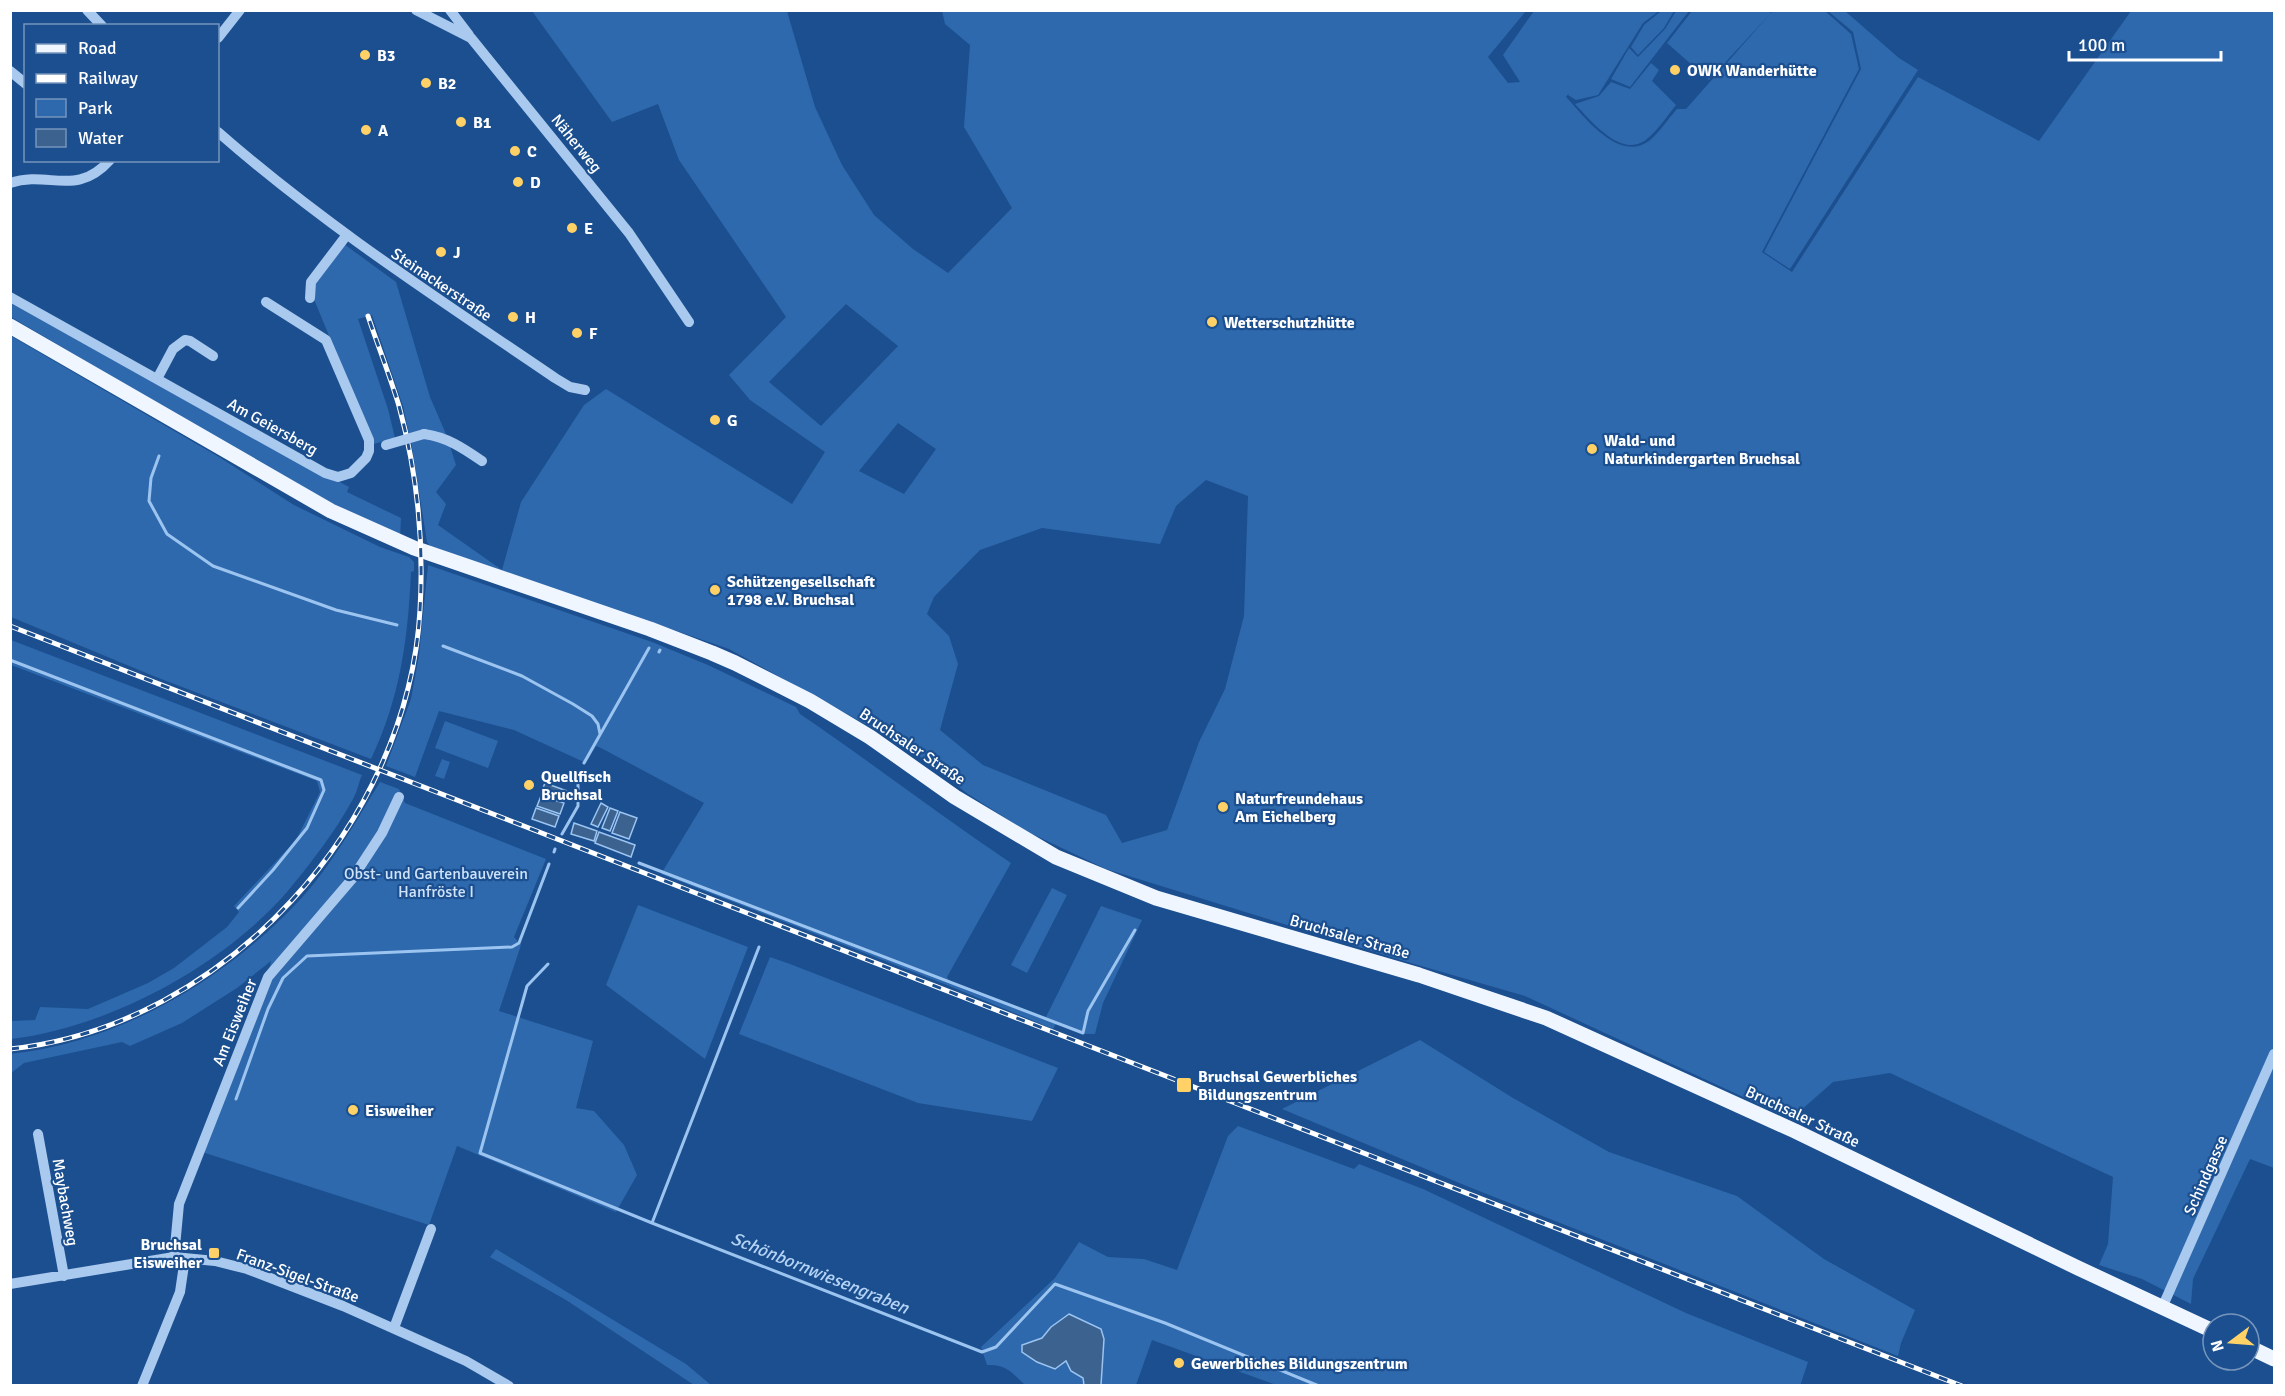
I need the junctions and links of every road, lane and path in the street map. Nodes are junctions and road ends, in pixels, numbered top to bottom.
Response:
1 (87, 10) edge
2 (240, 10) edge
3 (416, 10) edge
4 (450, 10) edge
5 (436, 21) junction
6 (100, 24) edge
7 (219, 37) edge
8 (471, 38) junction
9 (10, 71) edge
10 (24, 82) edge
11 (219, 133) edge
12 (105, 163) edge
13 (10, 183) edge
14 (346, 236) junction
15 (10, 297) edge
16 (310, 298) dead end
17 (266, 302) dead end
18 (689, 322) dead end
19 (10, 326) edge
20 (213, 356) dead end
21 (157, 379) junction
22 (585, 390) dead end
23 (369, 451) junction
24 (482, 461) dead end
25 (399, 797) dead end
26 (2274, 1054) edge
27 (38, 1134) dead end
28 (431, 1229) dead end
29 (179, 1258) junction
30 (64, 1276) junction
31 (10, 1284) edge
32 (2162, 1308) junction
33 (2201, 1326) edge
34 (394, 1328) junction
35 (142, 1386) edge
36 (509, 1386) edge

1 - 6 street
2 - 7 street
3 - 5 street, Näherweg
4 - 5 street
4 - 8 street
5 - 8 street, Näherweg
8 - 18 street, Näherweg
9 - 10 street
11 - 14 street, Steinackerstraße
12 - 13 street
14 - 16 street
14 - 22 street, Steinackerstraße
15 - 21 street, Am Geiersberg
17 - 23 street
19 - 32 main road, Bruchsaler Straße
20 - 21 street
21 - 23 street, Am Geiersberg
23 - 24 street, Am Geiersberg, bridge
25 - 29 street, Am Eisweiher
26 - 32 street, Schindgasse
27 - 30 street, Maybachweg
28 - 34 street
29 - 30 street, Franz-Sigel-Straße
29 - 34 street, Franz-Sigel-Straße
29 - 35 street, Am Eisweiher
30 - 31 street, Franz-Sigel-Straße
32 - 33 main road, Bruchsaler Straße
34 - 36 street, Franz-Sigel-Straße

